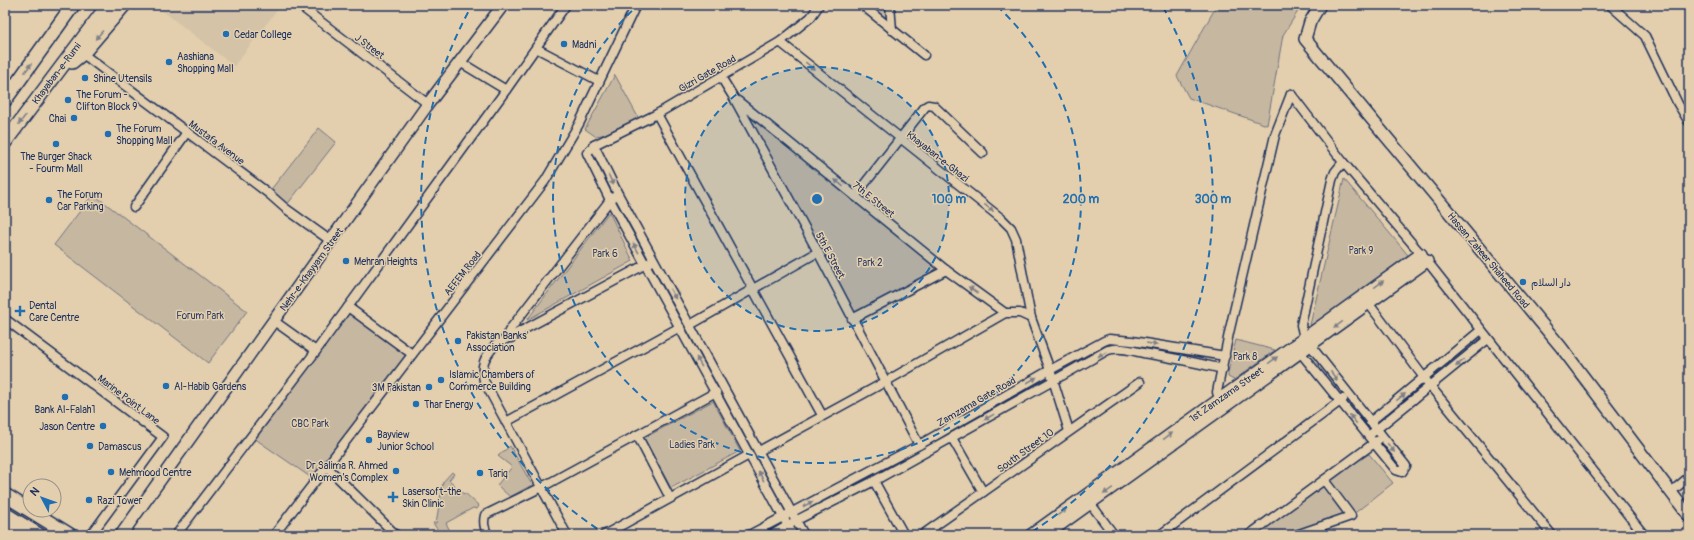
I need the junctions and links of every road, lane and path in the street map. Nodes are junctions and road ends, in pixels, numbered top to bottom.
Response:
1 (73, 5) edge
2 (108, 5) edge
3 (124, 5) edge
4 (299, 5) edge
5 (503, 5) edge
6 (566, 5) edge
7 (636, 5) edge
8 (819, 5) edge
9 (862, 5) edge
10 (890, 5) edge
11 (1320, 5) edge
12 (1610, 5) edge
13 (892, 30) junction
14 (780, 42) junction
15 (536, 48) junction
16 (83, 53) junction
17 (924, 55) dead end
18 (460, 62) junction
19 (721, 77) junction
20 (599, 81) junction
21 (506, 90) junction
22 (734, 98) junction
23 (5, 100) edge
24 (428, 104) junction
25 (657, 114) junction
26 (1689, 122) edge
27 (187, 132) junction
28 (900, 138) junction
29 (5, 142) edge
30 (594, 145) junction
31 (983, 153) dead end
32 (1343, 162) junction
33 (618, 194) junction
34 (855, 196) junction
35 (610, 200) junction
36 (134, 207) dead end
37 (331, 241) junction
38 (818, 252) junction
39 (1424, 258) junction
40 (653, 259) junction
41 (646, 265) junction
42 (946, 270) junction
43 (754, 290) junction
44 (1366, 300) junction
45 (348, 307) junction
46 (1005, 313) junction
47 (1031, 318) junction
48 (5, 319) edge
49 (852, 319) junction
50 (274, 321) junction
51 (690, 325) junction
52 (680, 327) junction
53 (1481, 330) junction
54 (511, 338) junction
55 (1488, 339) junction
56 (1307, 342) junction
57 (316, 351) junction
58 (1300, 352) junction
59 (412, 354) junction
60 (1225, 356) junction
61 (1223, 369) junction
62 (1050, 370) junction
63 (1425, 378) junction
64 (1054, 381) junction
65 (885, 382) junction
66 (1140, 382) dead end
67 (1431, 387) junction
68 (716, 392) junction
69 (1348, 395) junction
70 (1339, 402) junction
71 (1221, 404) junction
72 (822, 416) junction
73 (742, 420) junction
74 (506, 422) junction
75 (1370, 422) junction
76 (734, 426) junction
77 (1376, 430) junction
78 (1069, 431) junction
79 (637, 435) junction
80 (1368, 437) junction
81 (1382, 437) junction
82 (952, 438) junction
83 (1373, 444) junction
84 (919, 445) junction
85 (759, 451) junction
86 (749, 455) junction
87 (327, 467) junction
88 (1125, 473) junction
89 (1689, 477) edge
90 (1324, 480) junction
91 (874, 481) junction
92 (848, 482) junction
93 (542, 487) junction
94 (853, 491) junction
95 (983, 492) junction
96 (1671, 492) junction
97 (5, 496) edge
98 (670, 498) junction
99 (1090, 503) junction
100 (792, 512) junction
101 (5, 514) edge
102 (1689, 516) edge
103 (783, 517) junction
104 (797, 520) junction
105 (788, 526) junction
106 (5, 527) edge
107 (1039, 534) edge
108 (18, 535) edge
109 (39, 535) edge
110 (70, 535) edge
111 (91, 535) edge
112 (121, 535) edge
113 (176, 535) edge
114 (274, 535) edge
115 (396, 535) edge
116 (488, 535) edge
117 (567, 535) edge
118 (604, 535) edge
119 (749, 535) edge
120 (772, 535) edge
121 (793, 535) edge
122 (804, 535) edge
123 (904, 535) edge
124 (922, 535) edge
125 (1114, 535) edge
126 (1160, 535) edge
127 (1249, 535) edge
128 (1296, 535) edge
129 (1552, 535) edge
130 (1644, 535) edge

23 -> 1 main road
2 - 16 main road, Khayaban-e-Rumi
3 -> 16 main road
4 - 24 street, J Street
5 - 18 street, Nehr-e-Khayyam Street
6 - 15 street
7 - 20 street, AEFEM Road
8 - 14 street, Gizri Gate Road
9 - 13 street
10 - 13 street
11 - 96 street, Hassan Zaheer Shaheed Road
12 - 26 street
13 - 17 street
14 - 19 street, Gizri Gate Road
14 -> 28 street, Khayaban-e-Ghazi
15 - 20 street
15 - 21 street
16 - 27 street, Mustafa Avenue
16 -> 29 main road, Khayaban-e-Rumi
18 - 21 street
18 - 24 street, Nehr-e-Khayyam Street
19 - 22 street, 5th E Street
19 - 25 street, Gizri Gate Road
20 - 59 street, AEFEM Road
21 - 45 street
34 -> 22 street, 7th E Street
22 - 38 street, 5th E Street
24 - 37 street, Nehr-e-Khayyam Street
25 - 30 street, Gizri Gate Road
25 - 43 street
27 - 36 street
27 - 37 street, Mustafa Avenue
28 - 31 street
28 - 34 street
28 -> 47 street, Khayaban-e-Ghazi
30 -> 33 street
30 - 35 street
32 - 39 street
32 - 56 street
32 - 60 street
33 - 35 street
33 - 40 street
34 - 42 street, 7th E Street
41 -> 35 street
35 - 54 street
37 - 50 street, Nehr-e-Khayyam Street
38 - 43 street
38 - 49 street, 5th E Street
39 - 44 street, 1st Zamzama Street
39 - 53 street
40 - 41 street
40 -> 51 street
41 - 52 street
41 - 54 street
46 -> 42 street, 7th E Street
42 - 49 street
43 - 51 street
43 - 72 street
44 - 56 street, 1st Zamzama Street
44 - 63 street
45 - 57 street
45 - 59 street
46 - 47 street
46 - 65 street
47 - 62 street, Khayaban-e-Ghazi
48 - 111 street, Marine Point Lane
49 - 65 street, 5th E Street
50 - 57 street
50 - 112 street, Nehr-e-Khayyam Street
51 - 73 street
68 -> 52 street
52 - 74 street
53 - 55 street
53 - 63 street
54 - 74 street
55 -> 67 street
55 - 130 street
56 - 58 street, 1st Zamzama Street
56 -> 69 street
71 -> 56 street, 1st Zamzama Street
57 - 113 street
58 - 70 street
58 - 71 street, 1st Zamzama Street
59 - 87 street, AEFEM Road
60 - 61 street
62 -> 60 street, Zamzama Gate Road
61 -> 64 street, Zamzama Gate Road
61 - 71 street
62 - 64 street, Khayaban-e-Ghazi
84 -> 62 street, Zamzama Gate Road
63 - 67 street
75 -> 63 street
64 - 78 street, Khayaban-e-Ghazi
64 -> 82 street, Zamzama Gate Road
65 - 72 street
65 - 84 street, 5th E Street
66 - 78 street, South Street 10
67 - 77 street
67 - 129 street
68 - 76 street
68 - 79 street
69 - 70 street
69 - 75 street
80 -> 70 street
70 - 126 street
71 - 88 street, 1st Zamzama Street
72 - 85 street
73 - 76 street
73 - 85 street
74 - 93 street
75 - 77 street
76 - 86 street
77 - 80 street
77 - 81 street
78 - 95 street, South Street 10
79 - 93 street
79 - 98 street
80 - 83 street
81 - 83 street
81 -> 83 street
82 - 91 street, Zamzama Gate Road
82 - 95 street
83 - 90 street
84 - 92 street, Zamzama Gate Road
85 - 100 street
86 - 98 street
103 -> 86 street
87 - 114 street, AEFEM Road
87 - 115 street
88 -> 99 street, 1st Zamzama Street
107 -> 88 street, 1st Zamzama Street
89 - 96 street
90 - 127 street
90 - 128 street
91 - 94 street, Zamzama Gate Road
91 - 123 street
92 - 94 street
100 -> 92 street, Zamzama Gate Road
93 - 116 street
93 - 117 street
94 - 104 street, Zamzama Gate Road
95 - 124 street, South Street 10
96 - 102 street, Hassan Zaheer Shaheed Road
97 - 110 main road
98 - 118 street
99 - 107 street, 1st Zamzama Street
99 - 125 street
100 - 103 street, Zamzama Gate Road
100 - 104 street
101 - 109 main road
103 - 105 street
103 - 119 street, Zamzama Gate Road
104 - 105 street, Zamzama Gate Road
104 - 122 street
105 - 120 street, Zamzama Gate Road
105 - 121 street
106 - 108 main road

